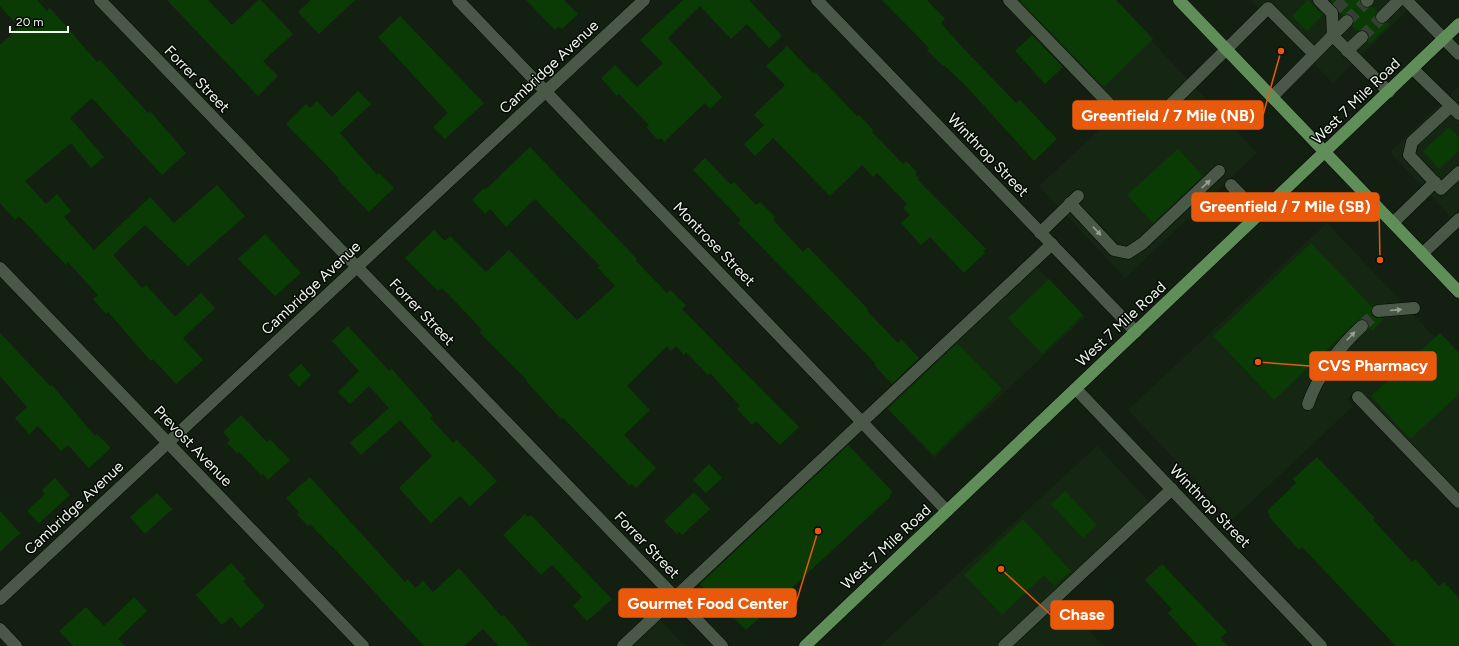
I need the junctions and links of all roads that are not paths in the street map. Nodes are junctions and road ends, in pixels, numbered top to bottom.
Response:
1 (100, 0) edge
2 (458, 0) edge
3 (644, 0) edge
4 (817, 0) edge
5 (1009, 0) edge
6 (1180, 0) edge
7 (1319, 0) edge
8 (1399, 0) edge
9 (1406, 0) edge
10 (1269, 4) edge
11 (1382, 17) tunnel mouth
12 (1347, 21) tunnel mouth
13 (1459, 24) edge
14 (1333, 36) junction
15 (1362, 37) tunnel mouth
16 (1444, 39) junction
17 (1227, 50) junction
18 (1348, 51) junction
19 (1314, 54) junction
20 (1459, 54) edge
21 (1413, 69) junction
22 (546, 92) junction
23 (1389, 92) junction
24 (1272, 97) junction
25 (1455, 110) edge
26 (1116, 111) dead end
27 (1163, 112) dead end
28 (1326, 152) junction
29 (1219, 171) dead end
30 (1459, 172) edge
31 (1435, 182) junction
32 (1231, 185) dead end
33 (1260, 215) junction
34 (1459, 219) edge
35 (1392, 223) junction
36 (1040, 232) junction
37 (1052, 244) junction
38 (1422, 254) junction
39 (0, 268) edge
40 (356, 268) junction
41 (1459, 292) edge
42 (1414, 308) dead end
43 (1378, 312) tunnel mouth
44 (1362, 326) tunnel mouth
45 (1136, 332) junction
46 (1076, 389) junction
47 (1358, 397) dead end
48 (1308, 404) dead end
49 (862, 421) junction
50 (168, 443) junction
51 (1172, 489) junction
52 (1459, 502) edge
53 (947, 511) junction
54 (675, 598) junction
55 (0, 599) edge
56 (0, 630) edge
57 (16, 646) edge
58 (364, 646) edge
59 (623, 646) edge
60 (722, 646) edge
61 (805, 646) edge
62 (1004, 646) edge
63 (1321, 646) edge

1 - 40 street, Forrer Street
2 - 22 street, Montrose Street
3 - 22 street, Cambridge Avenue
4 - 36 street, Winthrop Street
5 - 26 street
6 - 17 main road
7 - 14 street
8 - 11 street
9 - 16 street
10 - 17 street
10 - 19 street
12 - 14 street
13 - 16 main road, West 7 Mile Road
14 - 18 street
14 - 19 street
15 - 18 street
16 - 20 street
16 - 21 main road, West 7 Mile Road
17 - 24 main road
17 - 27 street
18 - 23 street
19 - 24 street
21 - 23 main road, West 7 Mile Road
21 - 25 street
22 - 40 street, Cambridge Avenue
22 - 49 street, Montrose Street
23 - 28 main road, West 7 Mile Road
24 - 28 main road
25 - 31 street
28 - 33 main road, West 7 Mile Road
28 - 35 main road
36 -> 29 street
30 - 31 street
31 - 35 street
32 - 33 street
33 - 45 main road, West 7 Mile Road
34 - 38 street
35 - 38 main road
36 - 37 street, Winthrop Street
37 - 45 street, Winthrop Street
37 - 49 street
38 - 41 main road
39 - 50 street, Prevost Avenue
40 - 50 street, Cambridge Avenue
40 - 54 street, Forrer Street
43 -> 42 street
48 -> 44 street
45 - 46 main road, West 7 Mile Road
46 - 51 street, Winthrop Street
46 - 53 main road, West 7 Mile Road
47 - 52 street
49 - 53 street, Montrose Street
49 - 54 street
50 - 55 street, Cambridge Avenue
50 - 58 street, Prevost Avenue
51 - 62 street
51 - 63 street, Winthrop Street
53 - 61 main road, West 7 Mile Road
54 - 59 street
54 - 60 street, Forrer Street
56 - 57 street

